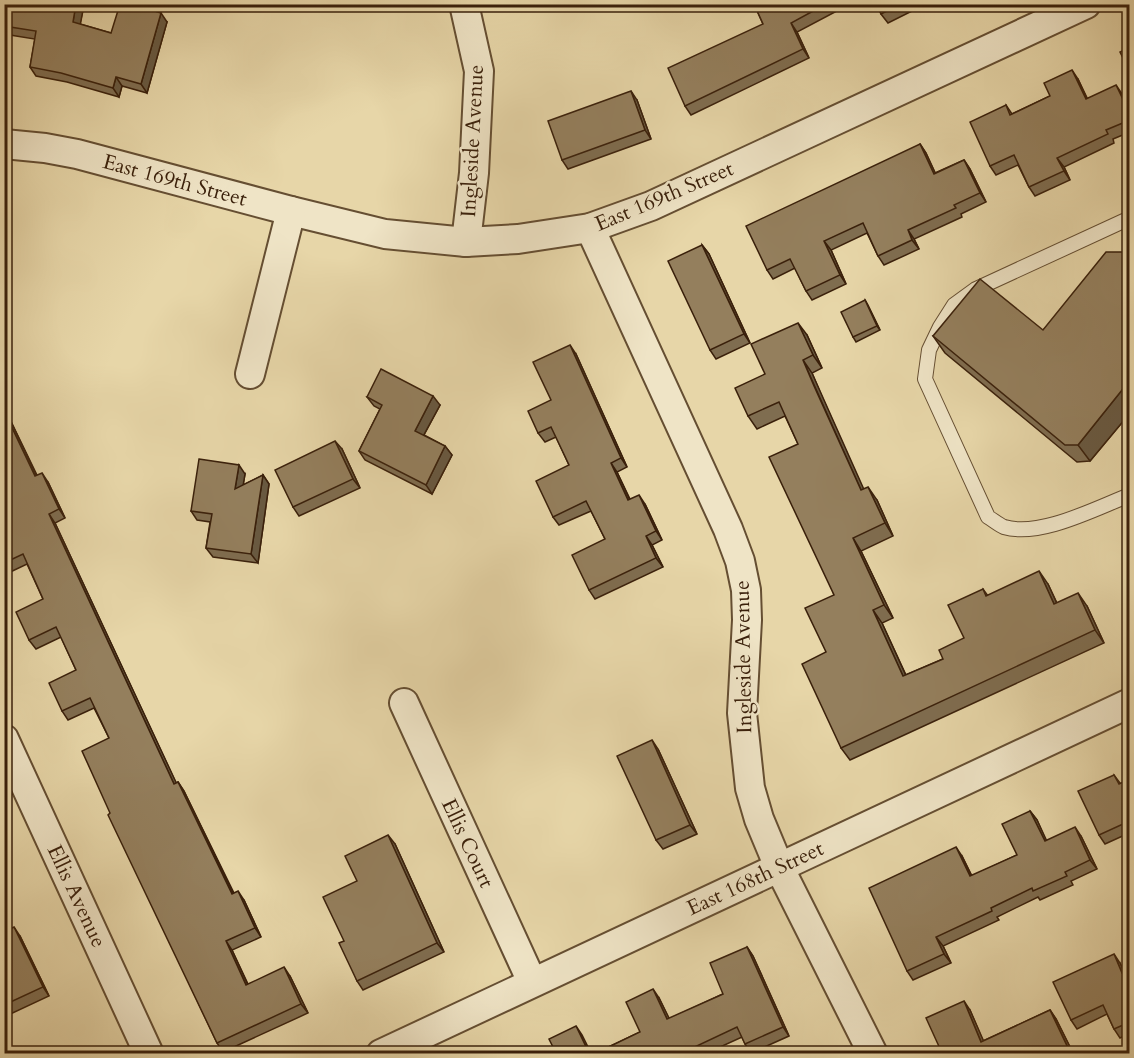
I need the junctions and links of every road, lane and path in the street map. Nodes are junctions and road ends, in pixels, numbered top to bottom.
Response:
1 (464, 4) edge
2 (1086, 4) edge
3 (4, 144) edge
4 (291, 211) junction
5 (1130, 218) edge
6 (590, 228) junction
7 (466, 242) junction
8 (250, 374) dead end
9 (1130, 495) edge
10 (404, 703) dead end
11 (1130, 703) edge
12 (4, 739) edge
13 (779, 867) junction
14 (532, 982) junction
15 (149, 1053) edge
16 (381, 1053) edge
17 (873, 1053) edge

1 - 7 street, Ingleside Avenue
2 - 6 street, East 169th Street
3 - 4 street, East 169th Street
4 - 7 street, East 169th Street
4 - 8 street
5 - 9 lane
6 - 7 street, East 169th Street
6 - 13 street, Ingleside Avenue
10 - 14 street, Ellis Court
11 - 13 street, East 168th Street
12 - 15 street, Ellis Avenue
13 - 14 street, East 168th Street
13 - 17 street, Ingleside Avenue
14 - 16 street, East 168th Street

